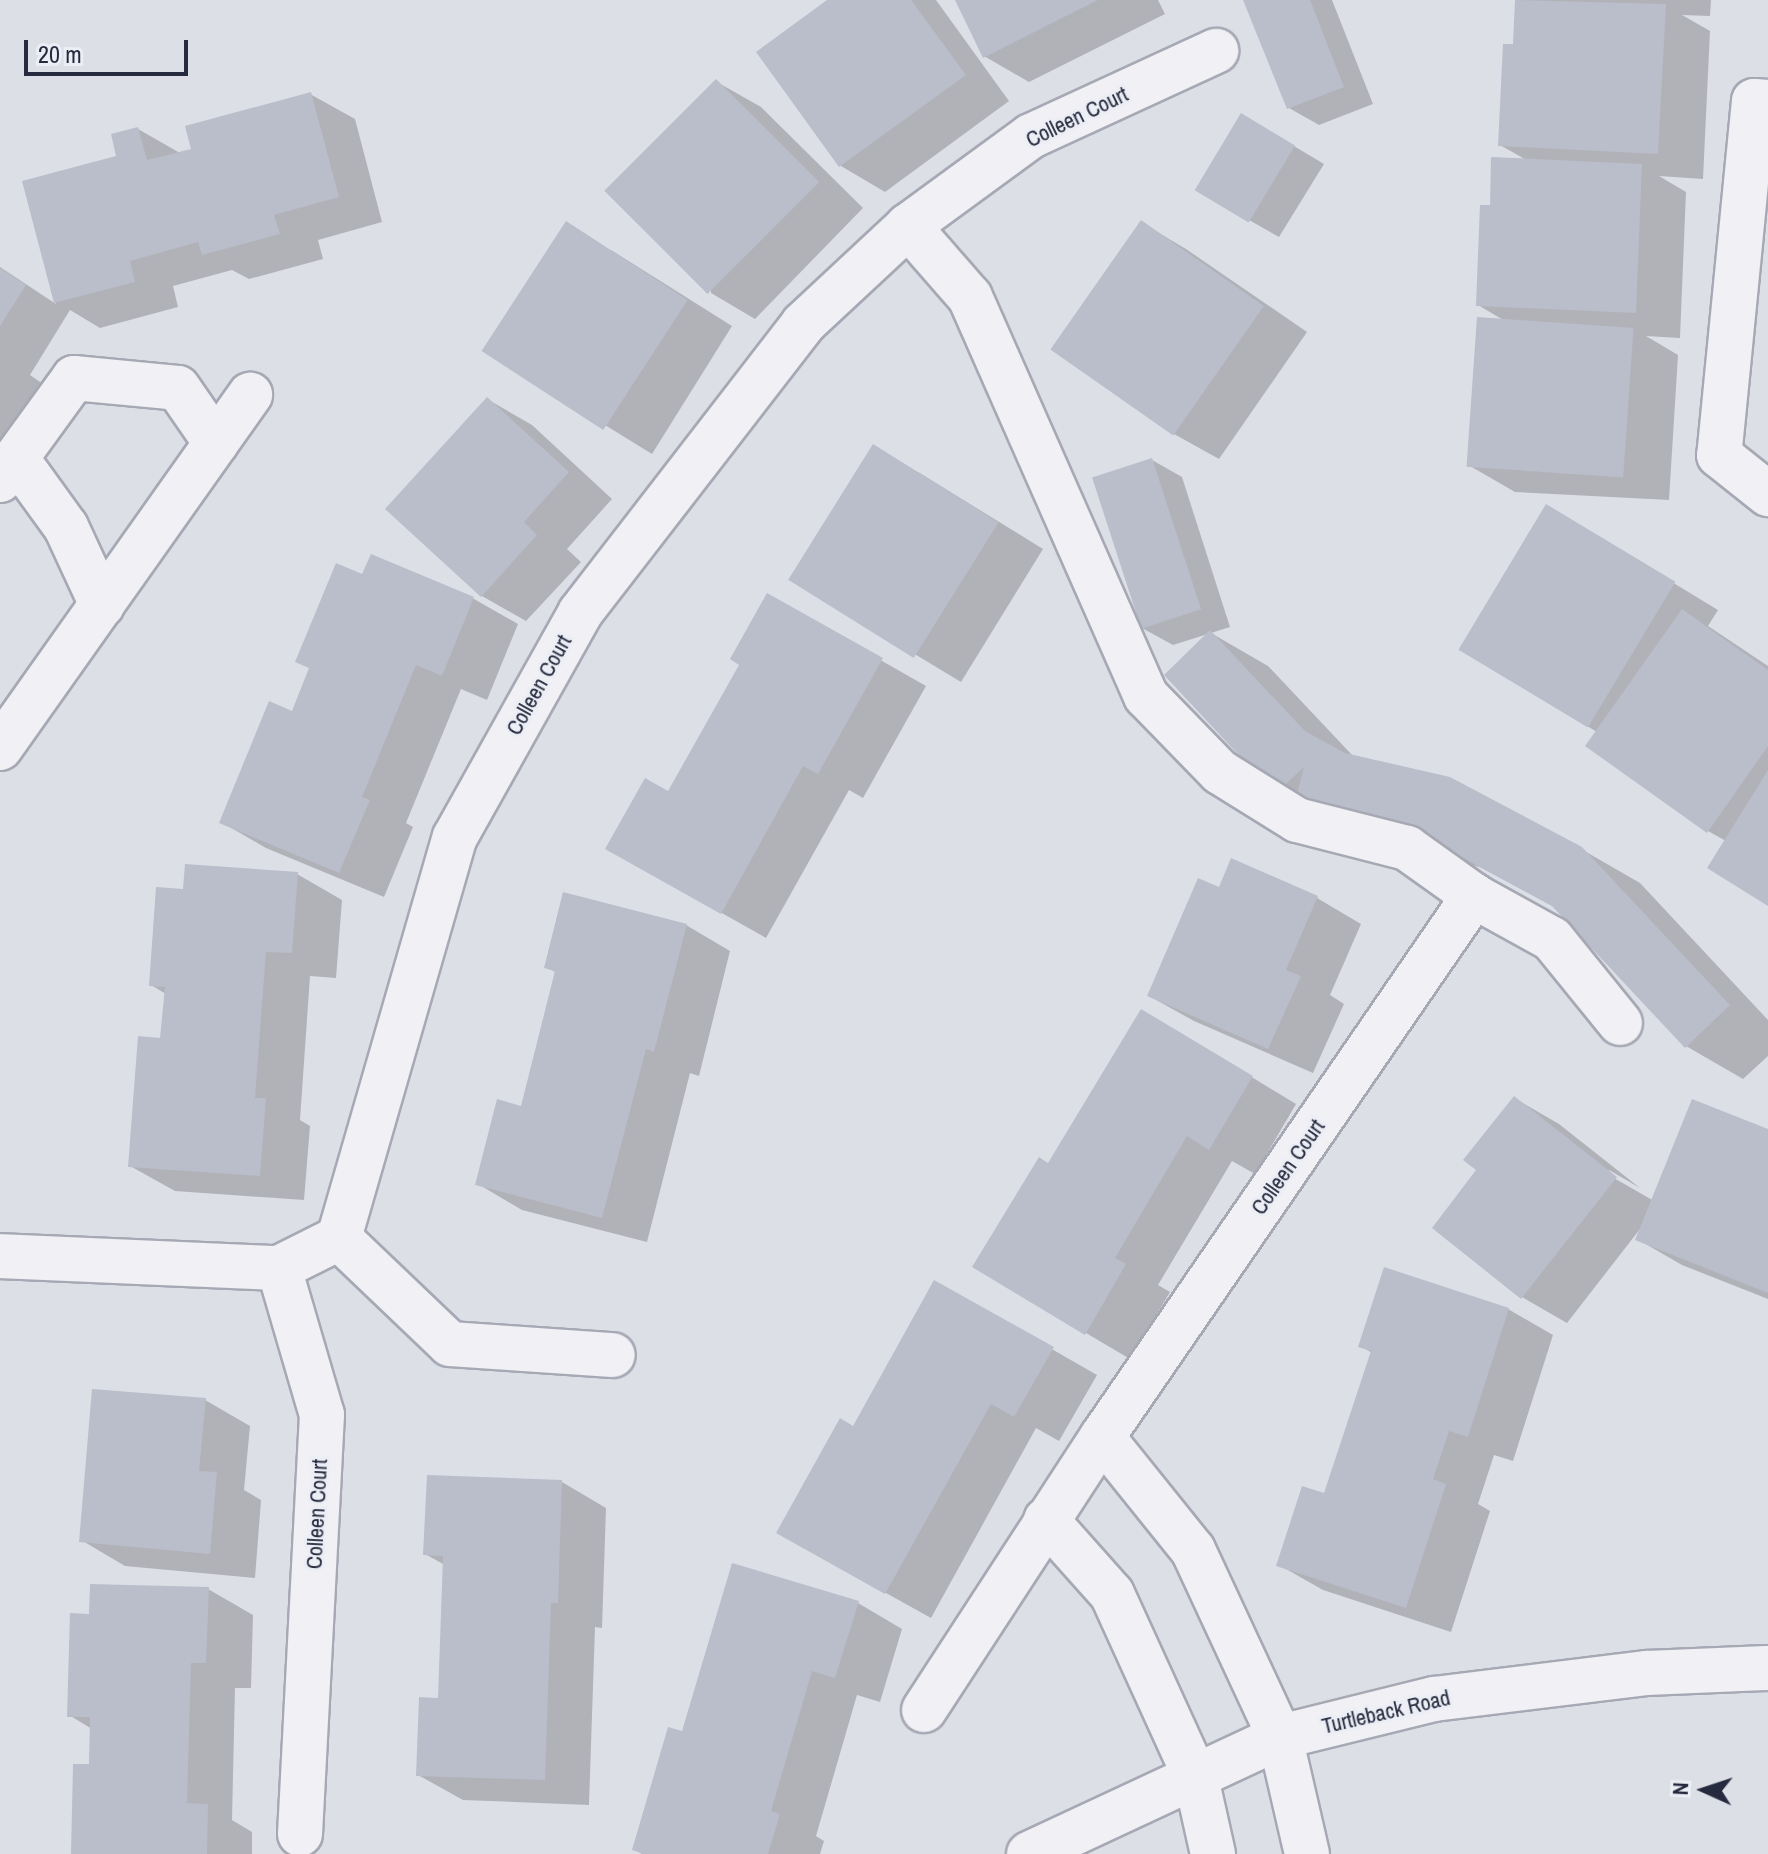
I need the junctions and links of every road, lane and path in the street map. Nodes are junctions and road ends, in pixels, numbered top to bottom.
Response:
1 (1216, 51) dead end
2 (1768, 102) edge
3 (908, 226) junction
4 (250, 395) dead end
5 (216, 443) junction
6 (8, 469) edge
7 (1768, 494) edge
8 (102, 605) junction
9 (0, 748) edge
10 (1474, 896) junction
11 (1620, 1023) dead end
12 (339, 1238) junction
13 (0, 1256) edge
14 (279, 1268) junction
15 (613, 1355) dead end
16 (1102, 1437) junction
17 (1046, 1520) junction
18 (1768, 1668) edge
19 (924, 1710) dead end
20 (1280, 1737) junction
21 (1196, 1778) junction
22 (300, 1834) dead end
23 (1029, 1854) edge
24 (1213, 1854) edge
25 (1307, 1854) edge

1 - 3 street, Colleen Court
2 - 7 street
3 - 10 street
3 - 12 street, Colleen Court
4 - 5 street
5 - 6 street
5 - 8 street
6 - 8 street
8 - 9 street
10 - 11 street
10 - 16 street, Colleen Court
12 - 14 street
12 - 15 street
13 - 14 street
14 - 22 street, Colleen Court
16 - 17 street, Colleen Court
16 - 20 street
17 - 19 street, Colleen Court
17 - 21 street
18 - 20 street, Turtleback Road
20 - 21 street, Turtleback Road
20 - 25 street
21 - 23 street, Turtleback Road
21 - 24 street

